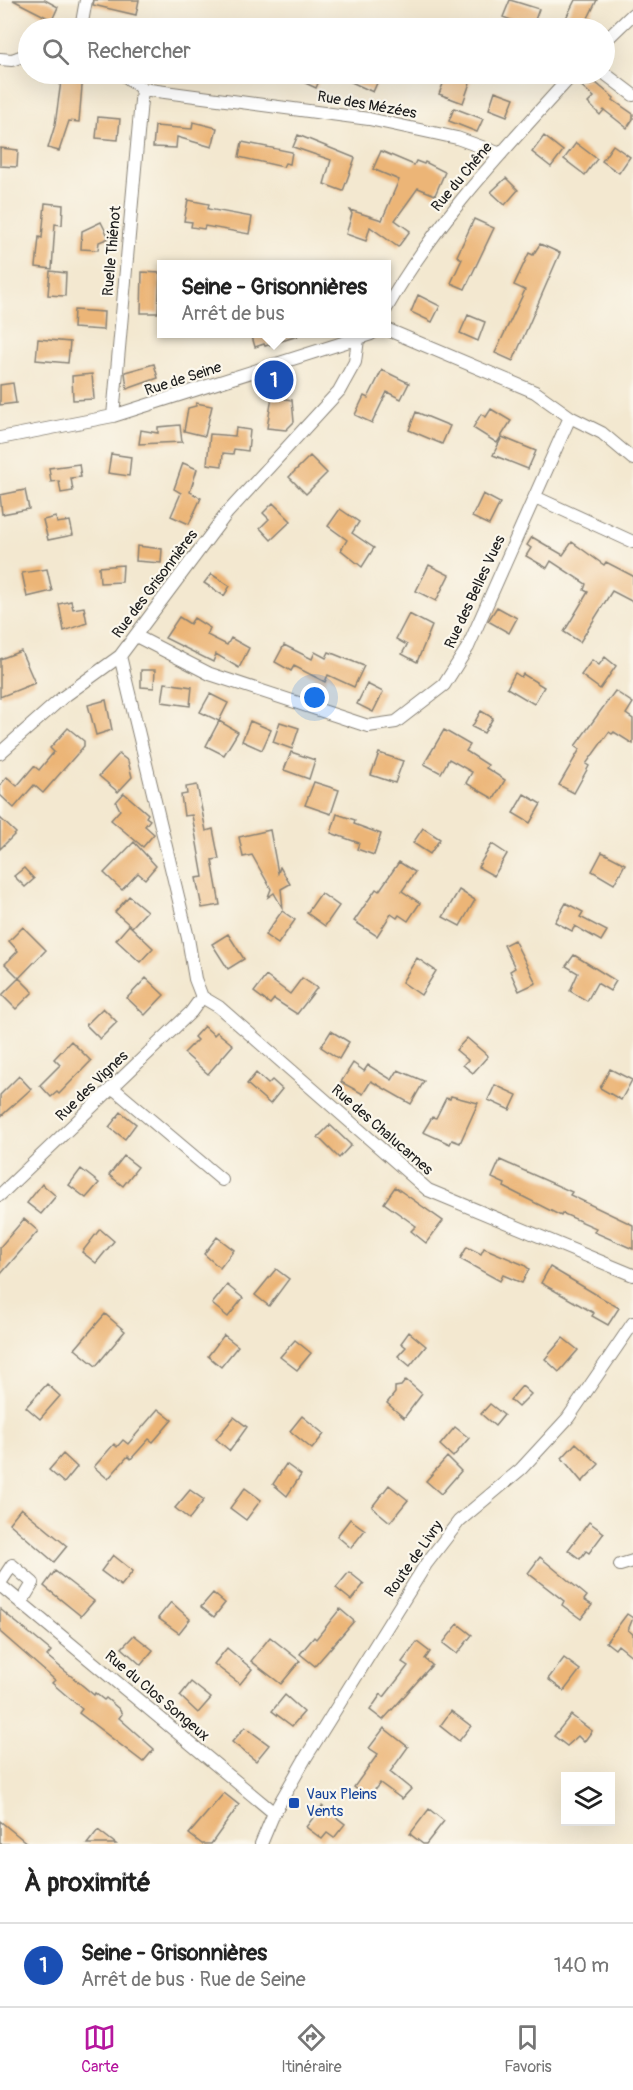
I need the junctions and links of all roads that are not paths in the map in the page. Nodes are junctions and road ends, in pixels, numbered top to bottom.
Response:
1 (86, 0) edge
2 (633, 14) edge
3 (83, 18) edge
4 (615, 31) edge
5 (0, 58) edge
6 (18, 58) edge
7 (615, 81) edge
8 (136, 84) edge
9 (564, 84) edge
10 (142, 89) junction
11 (633, 95) edge
12 (501, 154) junction
13 (391, 302) edge
14 (391, 331) edge
15 (358, 339) joint
16 (113, 416) junction
17 (570, 417) junction
18 (0, 438) edge
19 (633, 459) edge
20 (535, 497) junction
21 (633, 542) edge
22 (136, 636) junction
23 (120, 656) junction
24 (0, 753) edge
25 (202, 997) junction
26 (113, 1088) junction
27 (222, 1180) dead end
28 (0, 1195) edge
29 (633, 1275) edge
30 (633, 1323) edge
31 (633, 1561) edge
32 (620, 1565) dead end
33 (0, 1584) edge
34 (21, 1603) junction
35 (274, 1813) junction
36 (261, 1844) edge

1 - 3 street
2 - 4 street
5 - 6 street
7 - 11 street
8 - 10 street
9 - 12 street, Rue du Chêne
10 - 12 street, Rue des Mézées
10 - 16 street, Ruelle Thiénot
12 - 13 street, Rue du Chêne
14 - 17 street
15 - 16 street, Rue de Seine
15 - 22 street, Rue des Grisonnières
16 - 18 street, Rue de Seine
17 - 19 street
17 - 20 street, Rue des Belles Vues
20 - 21 street
20 - 22 street, Rue des Belles Vues
22 - 23 street, Rue des Grisonnières
23 - 24 street
23 - 25 street, Rue des Grisonnières
25 - 26 street, Rue des Vignes
25 - 29 street, Rue des Chalucarnes
26 - 27 street
26 - 28 street, Rue des Vignes
30 - 35 street, Route de Livry
31 - 32 street
33 - 34 street, Rue du Clos Songeux
33 - 34 street, Rue du Clos Songeux
34 - 35 street, Rue du Clos Songeux
35 - 36 street, Route de Livry

